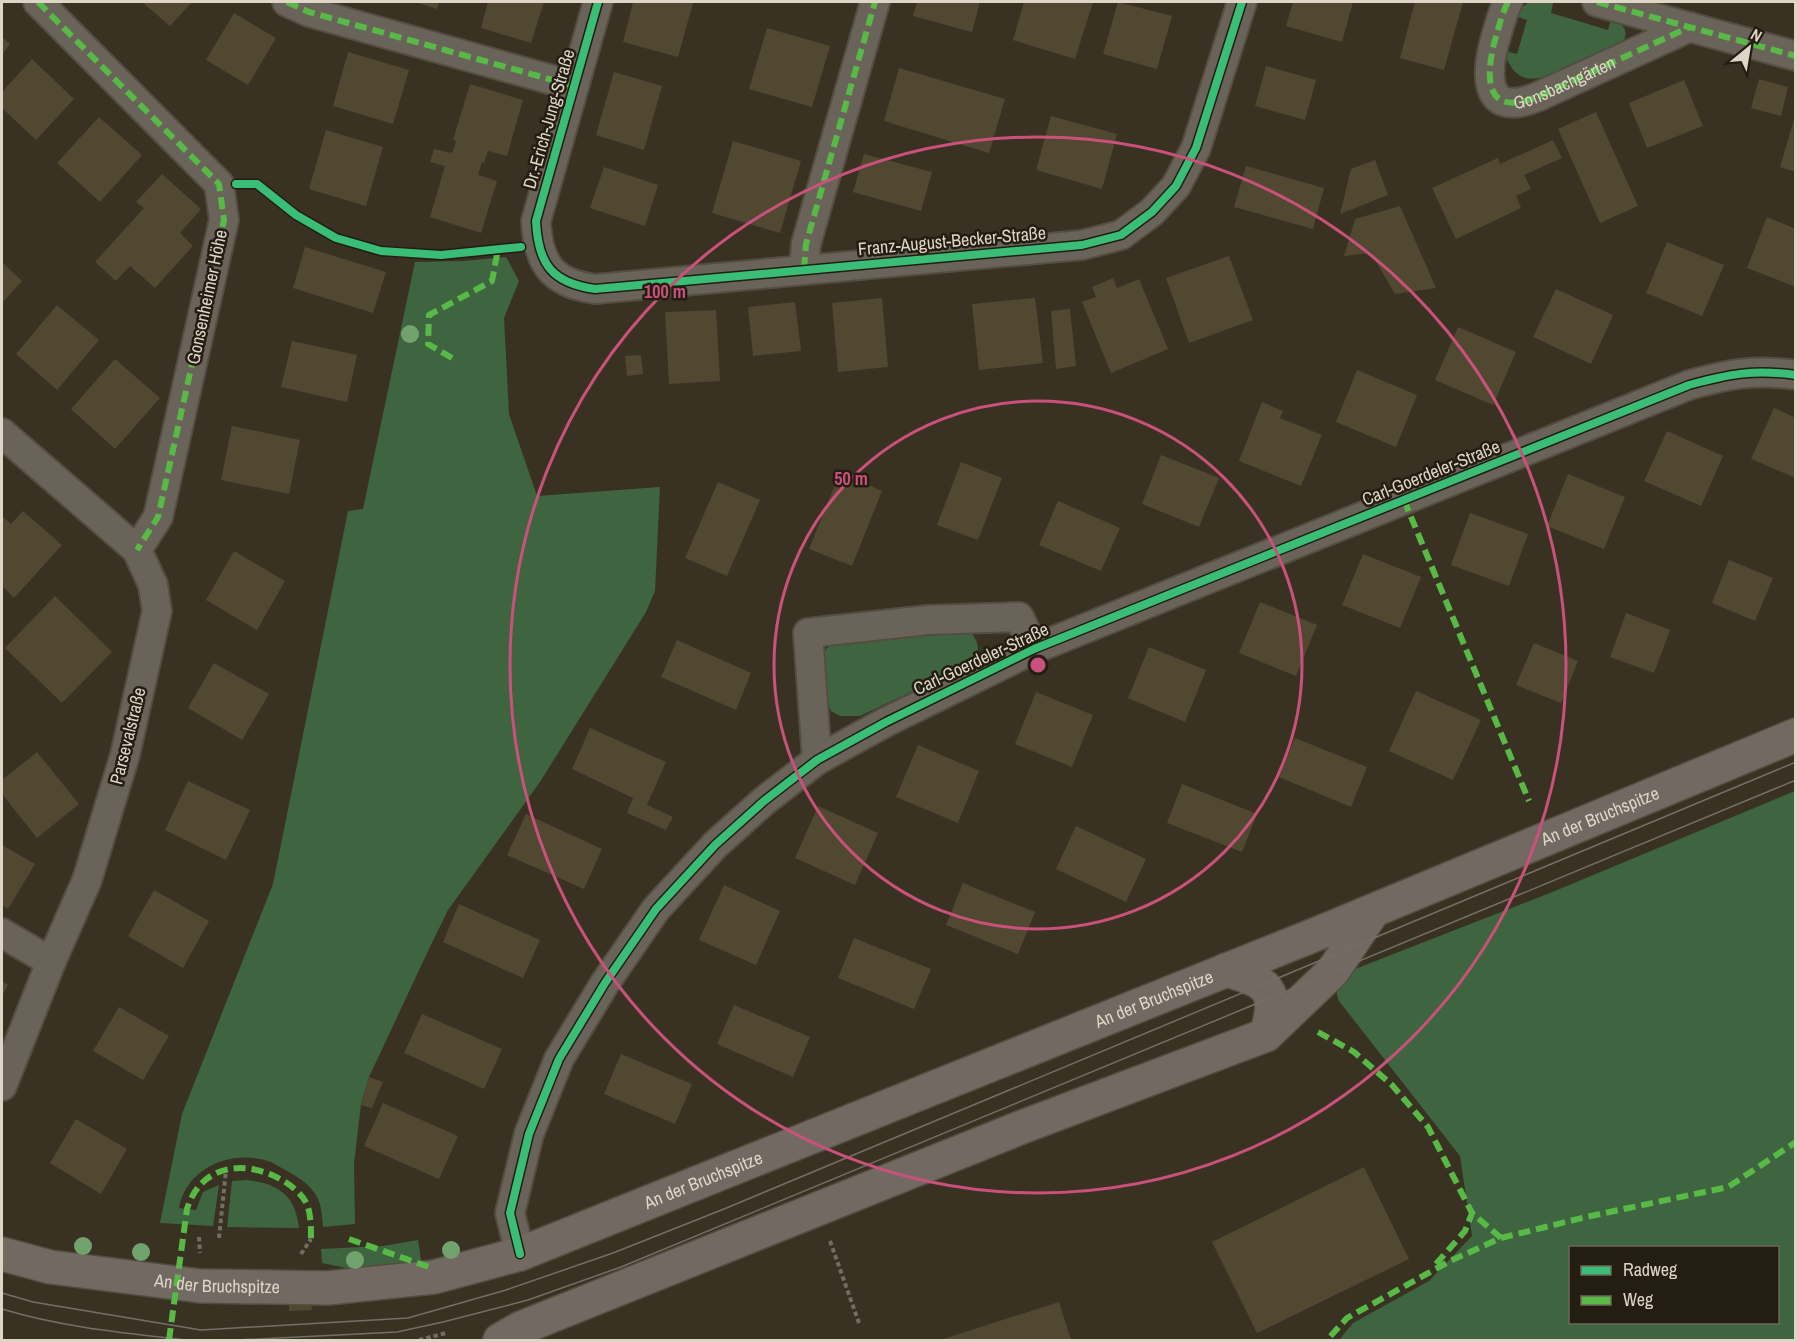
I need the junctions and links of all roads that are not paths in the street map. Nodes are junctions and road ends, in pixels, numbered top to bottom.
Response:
1 (38, 2) edge
2 (287, 2) edge
3 (598, 2) edge
4 (875, 2) edge
5 (1508, 2) edge
6 (1597, 2) edge
7 (1238, 3) edge
8 (1690, 27) junction
9 (1796, 56) edge
10 (574, 86) junction
11 (538, 246) joint
12 (804, 269) junction
13 (1796, 375) edge
14 (2, 433) edge
15 (137, 550) junction
16 (1034, 649) junction
17 (1796, 735) edge
18 (817, 760) junction
19 (1372, 911) junction
20 (2, 933) edge
21 (51, 962) junction
22 (1226, 970) junction
23 (1266, 1035) junction
24 (2, 1086) edge
25 (2, 1254) edge
26 (520, 1254) junction
27 (500, 1341) edge

1 - 15 street, Gonsenheimer Höhe
2 - 10 street, Dr.-Erich-Jung-Straße
3 - 10 street, Dr.-Erich-Jung-Straße
4 - 12 street
5 - 8 street, Gonsbachgärten
6 - 8 street
7 - 12 street, Franz-August-Becker-Straße
8 - 9 street
10 - 11 street, Dr.-Erich-Jung-Straße
11 - 12 street, Franz-August-Becker-Straße
13 - 16 street, Carl-Goerdeler-Straße
14 - 15 street, Parsevalstraße
15 - 21 street, Parsevalstraße
16 - 18 street, Carl-Goerdeler-Straße
16 - 18 street, Carl-Goerdeler-Straße
17 - 19 main road, An der Bruchspitze
18 - 26 street, Carl-Goerdeler-Straße
19 - 22 main road, An der Bruchspitze
19 - 23 main road
20 - 21 street
21 - 24 street, Parsevalstraße
22 - 23 main road
22 - 26 main road, An der Bruchspitze
23 - 27 main road
25 - 26 main road, An der Bruchspitze

